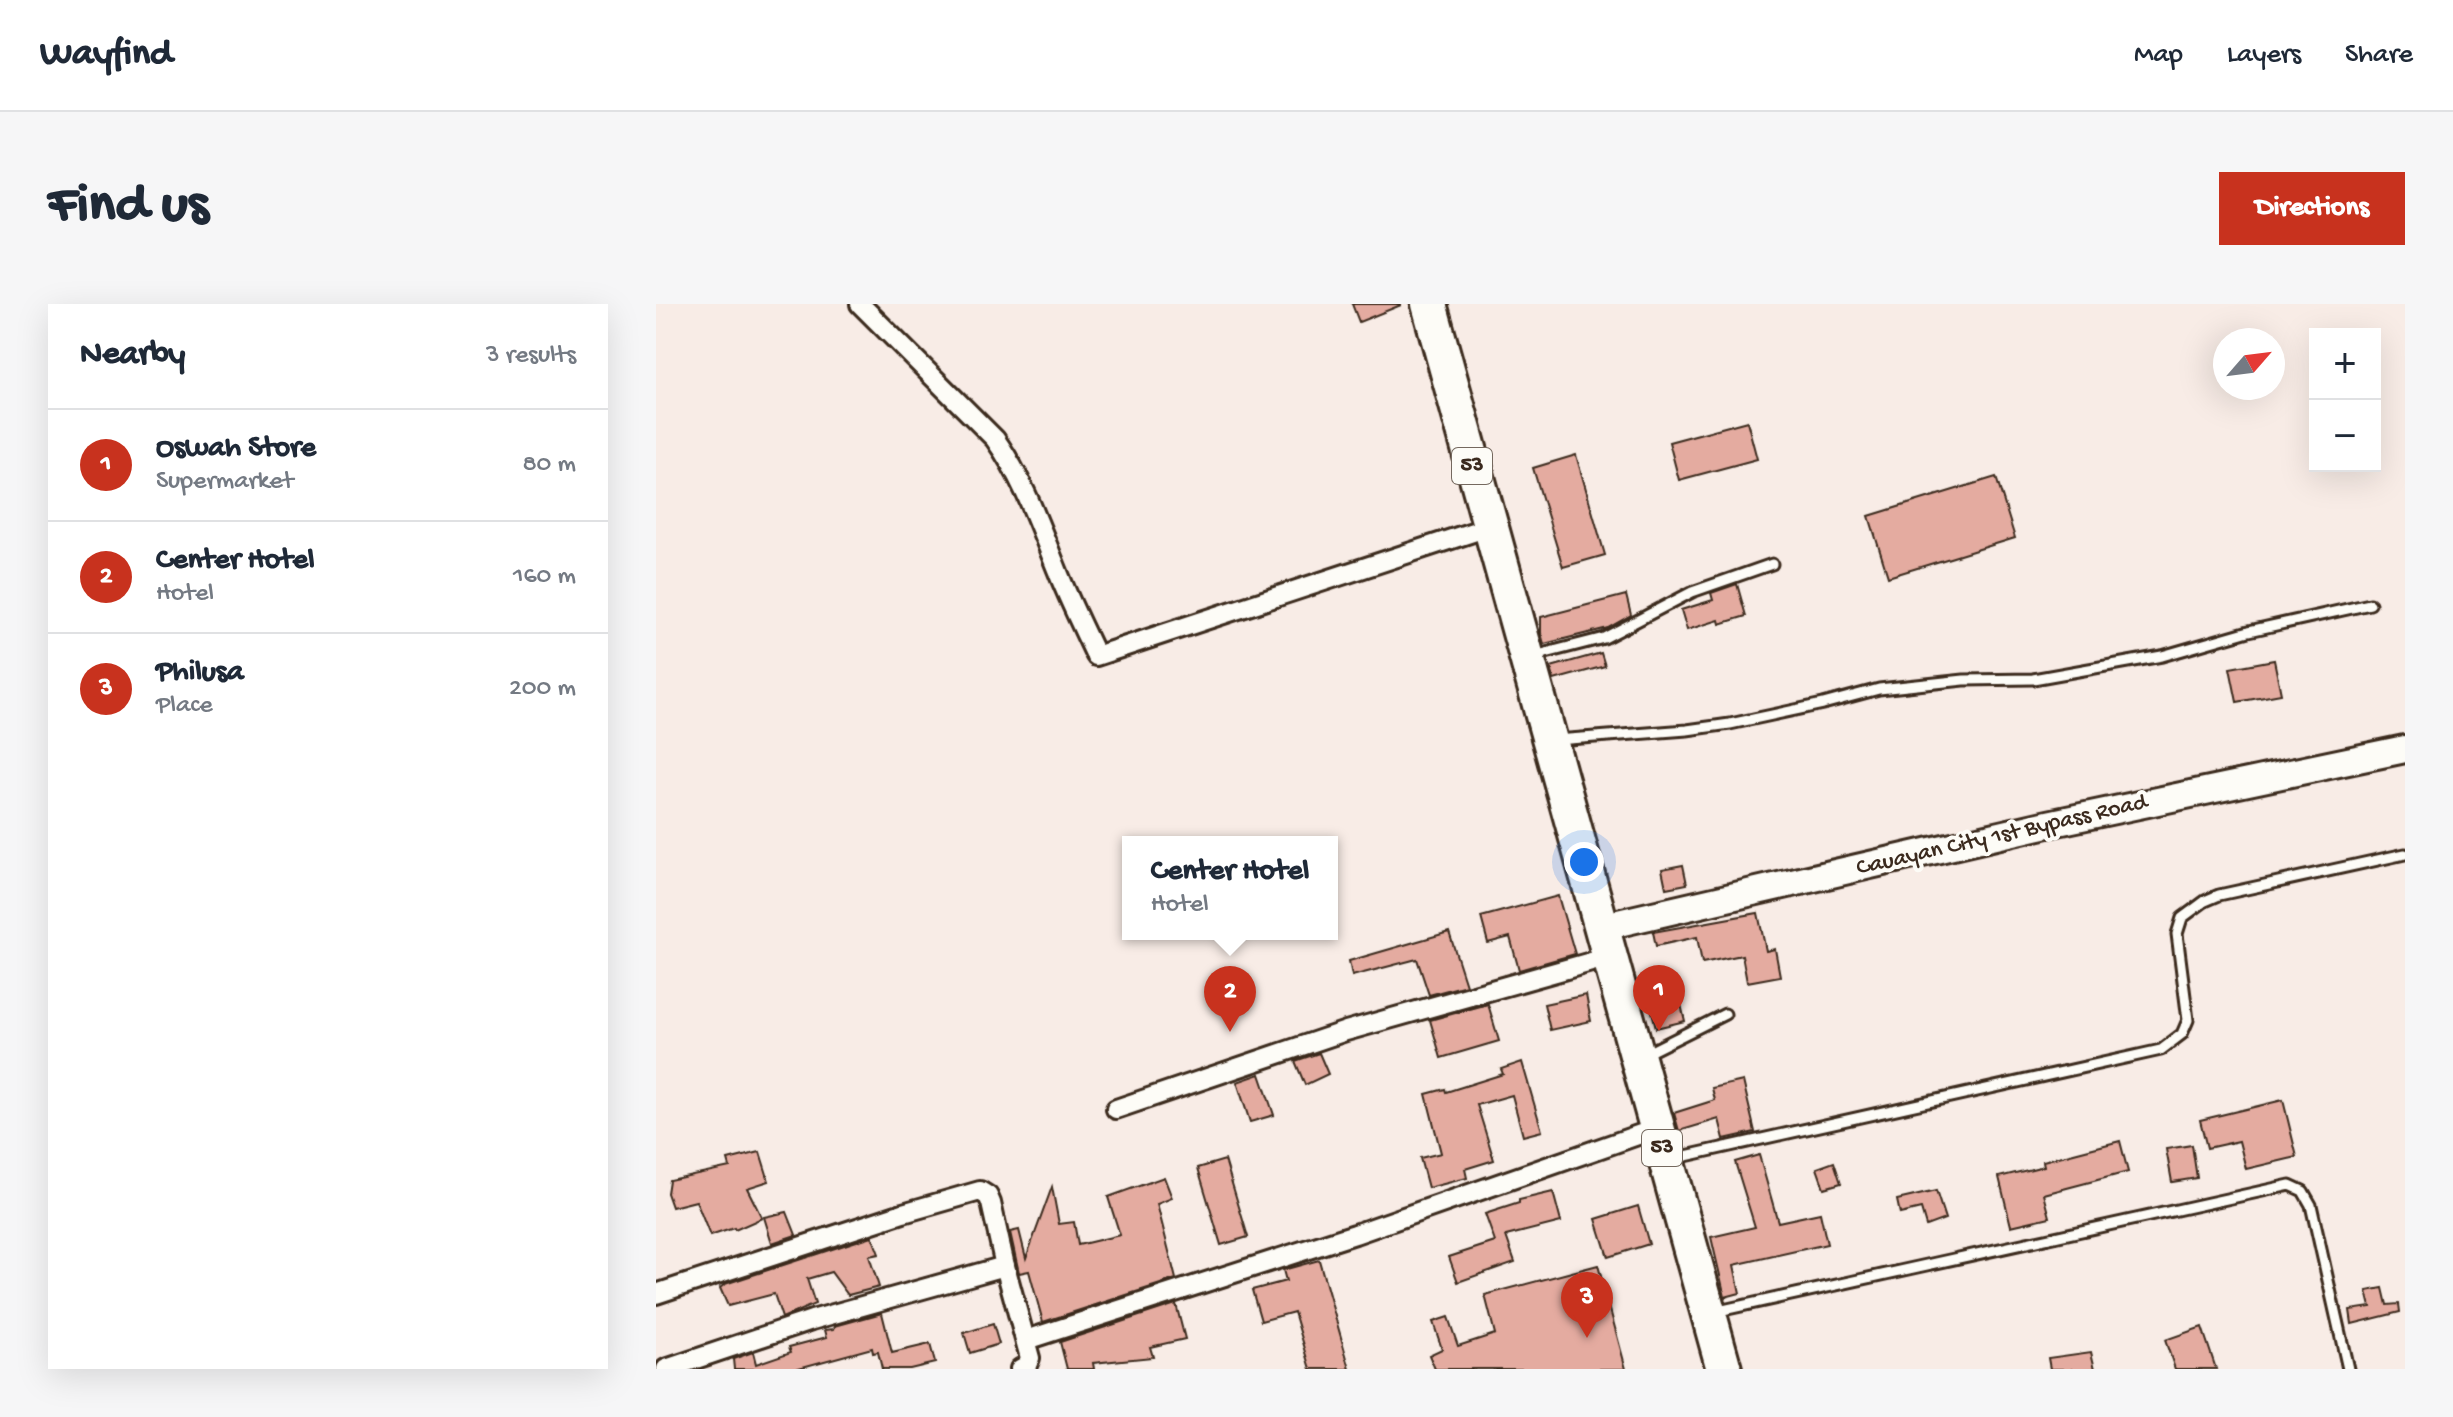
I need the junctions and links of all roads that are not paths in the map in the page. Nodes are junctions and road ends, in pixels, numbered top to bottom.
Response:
1 (860, 304) edge
2 (1429, 304) edge
3 (1488, 527) junction
4 (1772, 564) dead end
5 (2370, 604) dead end
6 (1521, 643) junction
7 (1549, 741) junction
8 (2405, 749) edge
9 (2405, 854) edge
10 (1605, 942) junction
11 (1725, 1014) dead end
12 (1637, 1059) junction
13 (1116, 1109) dead end
14 (1661, 1144) junction
15 (1005, 1266) junction
16 (656, 1294) edge
17 (1708, 1314) junction
18 (1026, 1340) junction
19 (666, 1369) edge
20 (1020, 1369) edge
21 (1724, 1369) edge
22 (2348, 1369) edge

1 - 3 street
2 - 3 highway, 53
3 - 6 highway, 53
4 - 6 lane
5 - 7 lane
6 - 7 highway, 53
7 - 10 highway, 53
8 - 10 main road, Cauayan City 1st Bypass Road
9 - 14 lane
10 - 12 highway, 53
10 - 13 street
11 - 12 lane
12 - 14 highway, 53
14 - 17 highway, 53
14 - 18 street
15 - 16 street
15 - 18 street
15 - 19 street
17 - 21 highway, 53
17 - 22 lane
18 - 20 street

